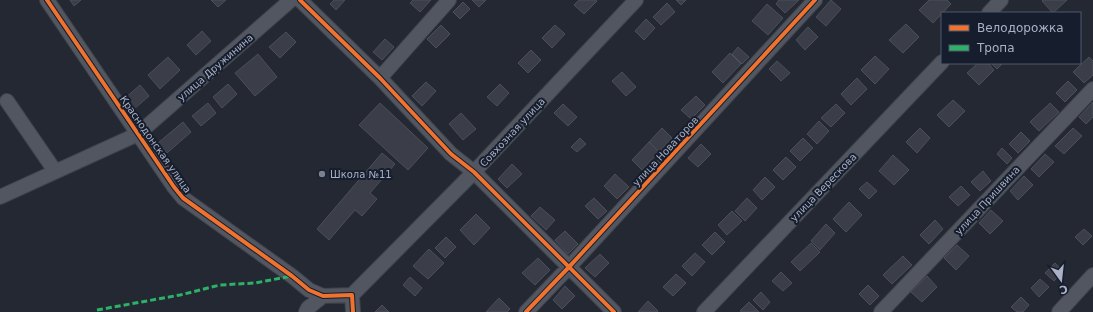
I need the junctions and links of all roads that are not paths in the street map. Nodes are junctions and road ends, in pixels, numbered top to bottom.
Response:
1 (47, 0) edge
2 (291, 0) edge
3 (300, 0) edge
4 (449, 0) edge
5 (636, 0) edge
6 (815, 0) edge
7 (1001, 0) edge
8 (990, 12) edge
9 (941, 63) edge
10 (380, 78) junction
11 (1093, 89) edge
12 (7, 101) dead end
13 (138, 134) junction
14 (55, 171) junction
15 (474, 172) junction
16 (0, 197) edge
17 (569, 267) junction
18 (1093, 275) edge
19 (352, 295) junction
20 (323, 296) junction
21 (305, 311) edge
22 (353, 312) edge
23 (526, 312) edge
24 (614, 312) edge
25 (704, 312) edge
26 (881, 312) edge
27 (1058, 312) edge

1 - 13 street, Краснодонская улица
2 - 13 street, улица Дружинина
3 - 10 street
4 - 10 street
5 - 15 street, Совхозная улица
6 - 17 street, улица Новаторов
7 - 8 street
9 - 25 street, улица Верескова
10 - 15 street
11 - 26 street, улица Пришвина
12 - 14 street
13 - 14 street, улица Дружинина
13 - 20 street, Краснодонская улица
14 - 16 street, улица Дружинина
15 - 17 street
15 - 19 street, Совхозная улица
17 - 23 street, улица Новаторов
17 - 24 street
18 - 27 street
19 - 20 street, Краснодонская улица
19 - 22 street
20 - 21 street

